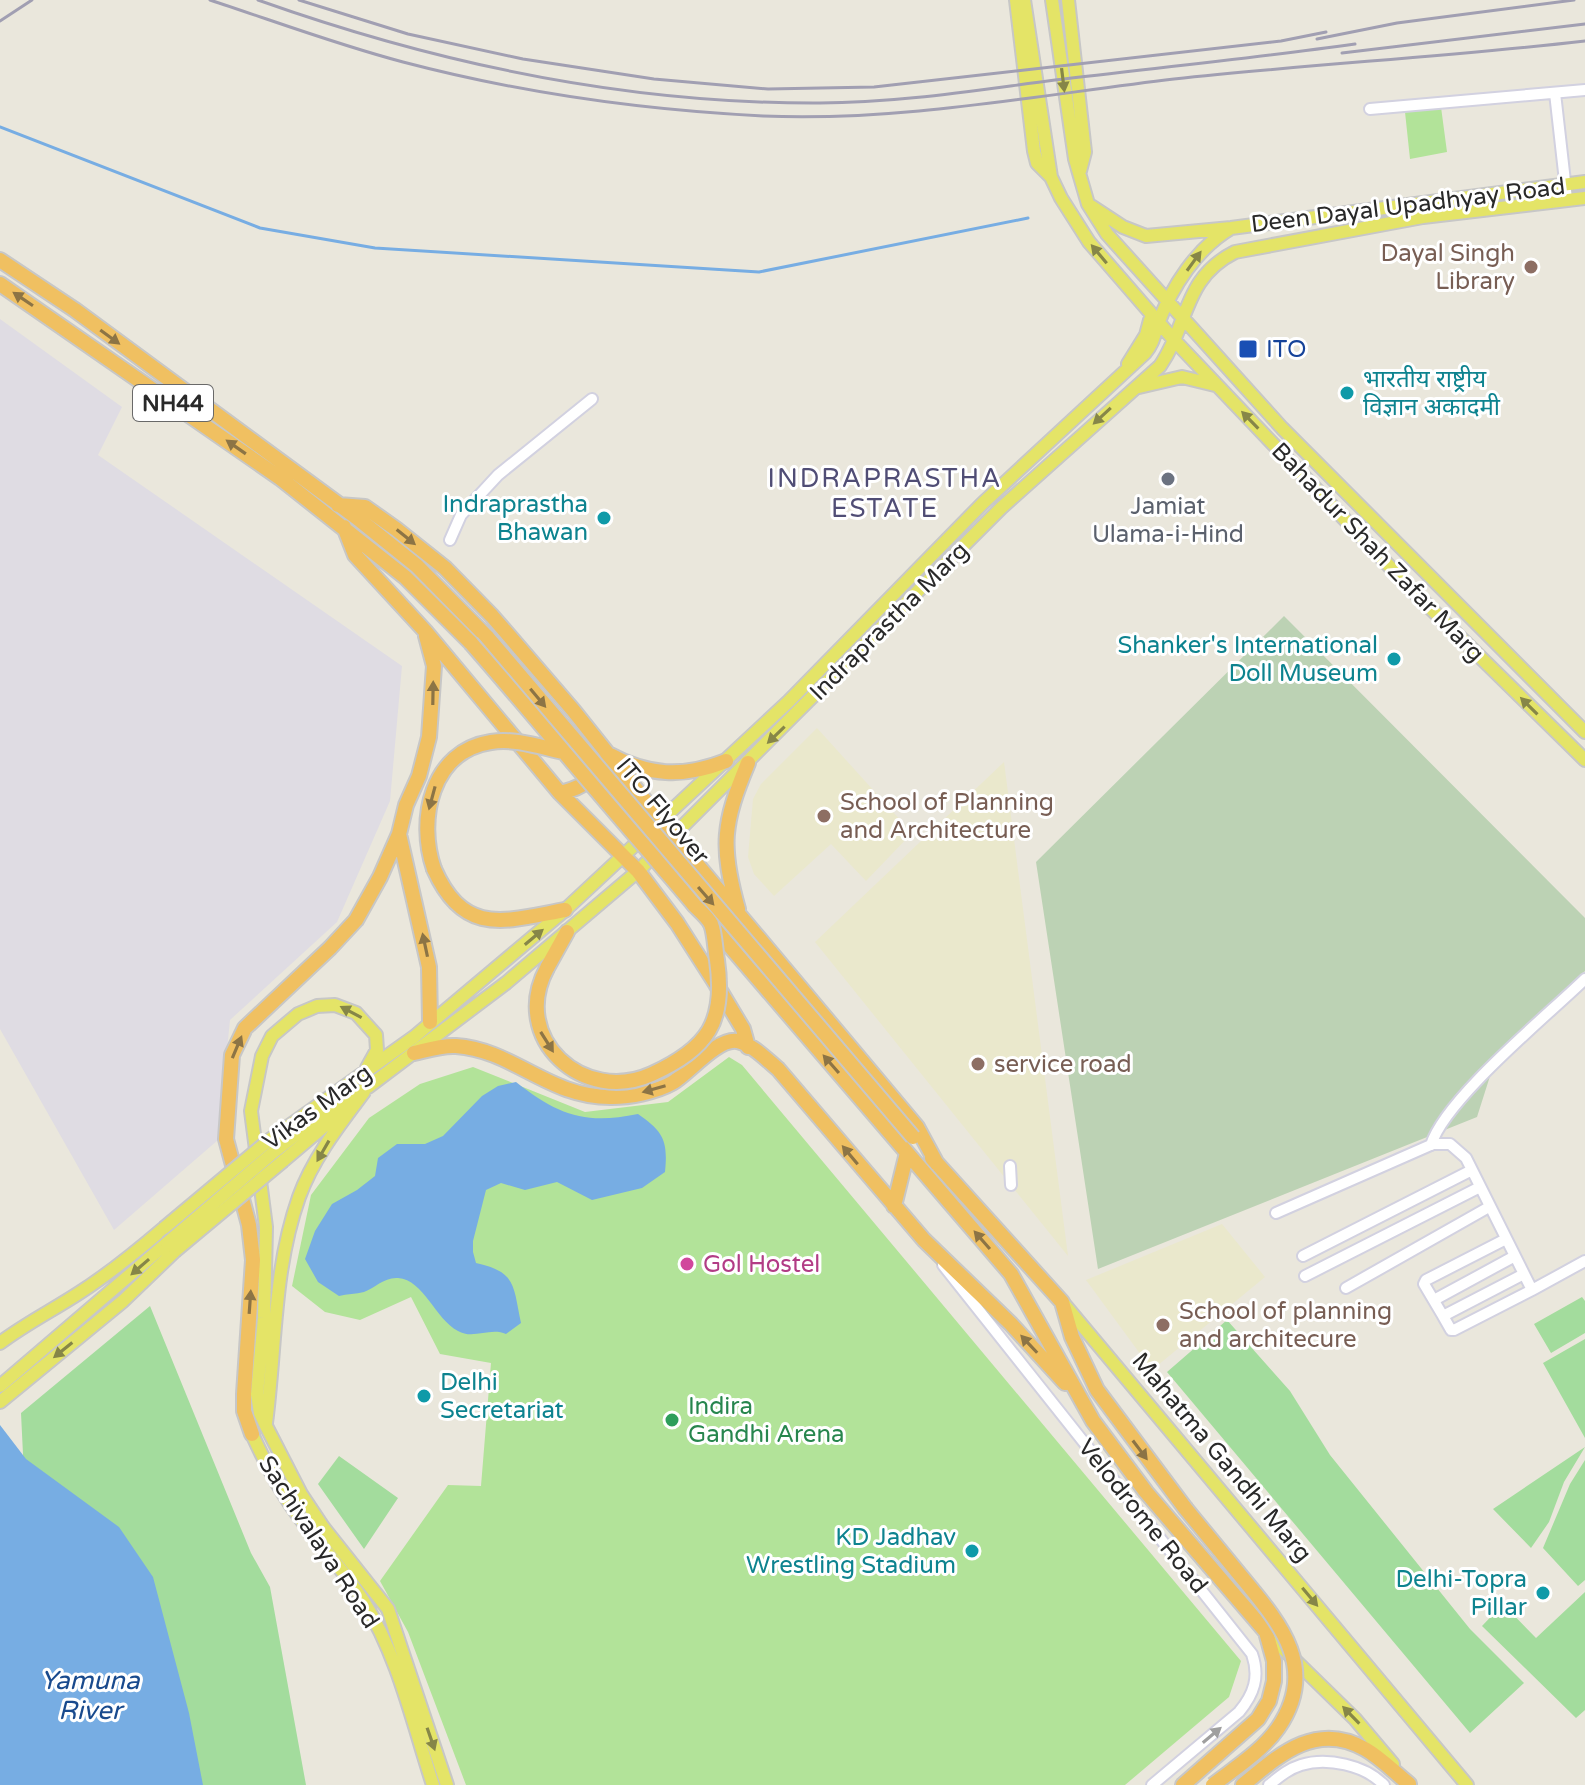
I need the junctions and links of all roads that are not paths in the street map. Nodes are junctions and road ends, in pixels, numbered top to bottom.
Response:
1 (1006, 0) edge
2 (1016, 0) edge
3 (1024, 0) edge
4 (1068, 0) edge
5 (1053, 1) edge
6 (1019, 18) junction
7 (1585, 90) edge
8 (1555, 93) junction
9 (1370, 109) dead end
10 (1079, 174) junction
11 (1051, 177) junction
12 (1585, 182) edge
13 (1565, 184) junction
14 (1585, 198) edge
15 (1567, 199) junction
16 (1088, 204) junction
17 (1231, 228) junction
18 (0, 260) edge
19 (0, 284) edge
20 (1168, 304) junction
21 (1154, 318) junction
22 (1183, 320) junction
23 (1174, 340) junction
24 (1218, 386) junction
25 (1130, 390) junction
26 (592, 399) dead end
27 (338, 505) junction
28 (344, 527) junction
29 (450, 540) dead end
30 (425, 631) junction
31 (1585, 732) edge
32 (564, 752) junction
33 (608, 754) junction
34 (1585, 760) edge
35 (726, 761) junction
36 (748, 763) junction
37 (560, 793) junction
38 (663, 821) junction
39 (399, 834) junction
40 (674, 837) junction
41 (624, 856) junction
42 (638, 871) junction
43 (565, 910) junction
44 (740, 915) junction
45 (711, 924) junction
46 (567, 932) junction
47 (1585, 979) edge
48 (430, 1022) junction
49 (748, 1047) junction
50 (414, 1053) junction
51 (363, 1074) junction
52 (368, 1087) junction
53 (907, 1145) junction
54 (1431, 1145) junction
55 (275, 1151) junction
56 (937, 1164) junction
57 (1010, 1166) dead end
58 (1472, 1170) junction
59 (1011, 1185) dead end
60 (1480, 1187) junction
61 (894, 1206) junction
62 (1489, 1207) junction
63 (1276, 1213) dead end
64 (1506, 1239) junction
65 (924, 1240) junction
66 (1303, 1256) dead end
67 (1515, 1256) junction
68 (1585, 1261) edge
69 (1524, 1274) junction
70 (1305, 1276) dead end
71 (1346, 1288) dead end
72 (1532, 1290) junction
73 (1434, 1300) junction
74 (1062, 1302) junction
75 (1443, 1316) junction
76 (261, 1337) junction
77 (0, 1343) edge
78 (0, 1386) edge
79 (1081, 1401) junction
80 (0, 1402) edge
81 (259, 1430) junction
82 (283, 1457) junction
83 (267, 1466) junction
84 (346, 1565) junction
85 (383, 1602) junction
86 (368, 1610) junction
87 (1266, 1632) junction
88 (433, 1785) edge
89 (447, 1785) edge
90 (1152, 1785) edge
91 (1183, 1785) edge
92 (1213, 1785) edge
93 (1243, 1785) edge
94 (1269, 1785) edge
95 (1384, 1785) edge
96 (1410, 1785) edge
97 (1467, 1785) edge

1 - 6 main road
2 - 6 main road
3 - 11 main road
4 - 5 main road
4 - 10 main road
5 -> 10 main road
6 - 11 main road
7 - 8 street
8 - 9 street
8 - 13 street
10 - 16 main road
21 -> 11 main road
12 - 13 main road, Deen Dayal Upadhyay Road
13 - 15 street
13 - 17 main road, Deen Dayal Upadhyay Road
14 - 15 main road, Deen Dayal Upadhyay Road
15 - 22 main road, Deen Dayal Upadhyay Road
16 - 17 main road, Deen Dayal Upadhyay Road
16 - 20 main road
20 -> 17 main road, Indraprastha Marg
18 -> 27 highway, NH44
28 -> 19 highway, NH44
20 - 21 main road, Indraprastha Marg
20 - 22 main road, Bahadur Shah Zafar Marg
21 - 23 main road, Bahadur Shah Zafar Marg
21 - 35 main road, Indraprastha Marg
22 - 23 main road, Deen Dayal Upadhyay Road
22 - 31 main road, Bahadur Shah Zafar Marg
23 - 24 main road, Bahadur Shah Zafar Marg
23 - 25 main road, Indraprastha Marg
24 - 25 main road
34 -> 24 main road, Bahadur Shah Zafar Marg
25 -> 36 main road, Indraprastha Marg
26 - 29 street
27 -> 33 highway
27 -> 53 highway, ITO Flyover / NH44, bridge
28 - 30 highway
28 - 32 highway, ITO Flyover / NH44, bridge
30 - 37 highway
39 -> 30 highway
32 -> 43 highway, bridge
32 - 45 highway, ITO Flyover, bridge
33 - 35 highway
33 - 37 highway
33 - 38 highway
35 - 38 main road, Indraprastha Marg
36 - 40 main road, Indraprastha Marg
36 - 44 highway
37 - 41 highway
38 - 40 highway
38 - 41 main road, Indraprastha Marg
48 -> 39 highway
76 -> 39 highway
40 - 42 main road, Indraprastha Marg
40 - 44 highway
41 - 42 highway
41 - 43 main road, Vikas Marg
42 - 46 main road, Vikas Marg
42 - 49 highway
48 -> 43 main road, Vikas Marg
44 - 56 highway
46 -> 45 highway, bridge
53 -> 45 highway, ITO Flyover
46 - 50 main road, Vikas Marg
47 - 54 street
48 - 51 main road, Vikas Marg
49 -> 50 highway
61 -> 49 highway
50 - 52 main road, Vikas Marg
51 - 55 main road, Vikas Marg
51 -> 76 main road
52 - 55 main road, Vikas Marg
52 -> 76 main road
53 - 56 highway, ITO Flyover
53 - 61 highway
79 -> 53 highway
54 - 58 street
54 - 63 street
55 - 77 main road, Vikas Marg, bridge
55 -> 78 main road, Vikas Marg, bridge
55 -> 80 main road, Vikas Marg, bridge
56 - 74 highway, Mahatma Gandhi Marg
57 - 59 street
58 - 60 street
58 - 66 street
60 - 62 street
60 - 70 street
61 - 65 highway
62 - 64 street
62 - 71 street
64 - 67 street
64 - 73 street
79 -> 65 highway
90 -> 65 street, Velodrome Road
67 - 69 street
67 - 73 street
68 - 72 street
69 - 72 street
69 - 75 street
72 - 75 street
73 - 75 street
74 -> 92 highway, bridge
74 -> 97 main road, Mahatma Gandhi Marg
76 - 81 main road
76 - 81 highway
79 - 87 highway
81 - 82 main road, Sachivalaya Road
81 - 83 main road, Sachivalaya Road
82 - 83 main road
82 - 84 main road, Sachivalaya Road
83 - 84 main road, Sachivalaya Road
84 - 85 main road, Sachivalaya Road
84 - 86 main road, Sachivalaya Road
85 - 86 main road
85 -> 89 main road, Sachivalaya Road
86 - 88 main road, Sachivalaya Road
87 - 91 highway
96 -> 87 main road
93 - 96 highway
94 - 95 street

